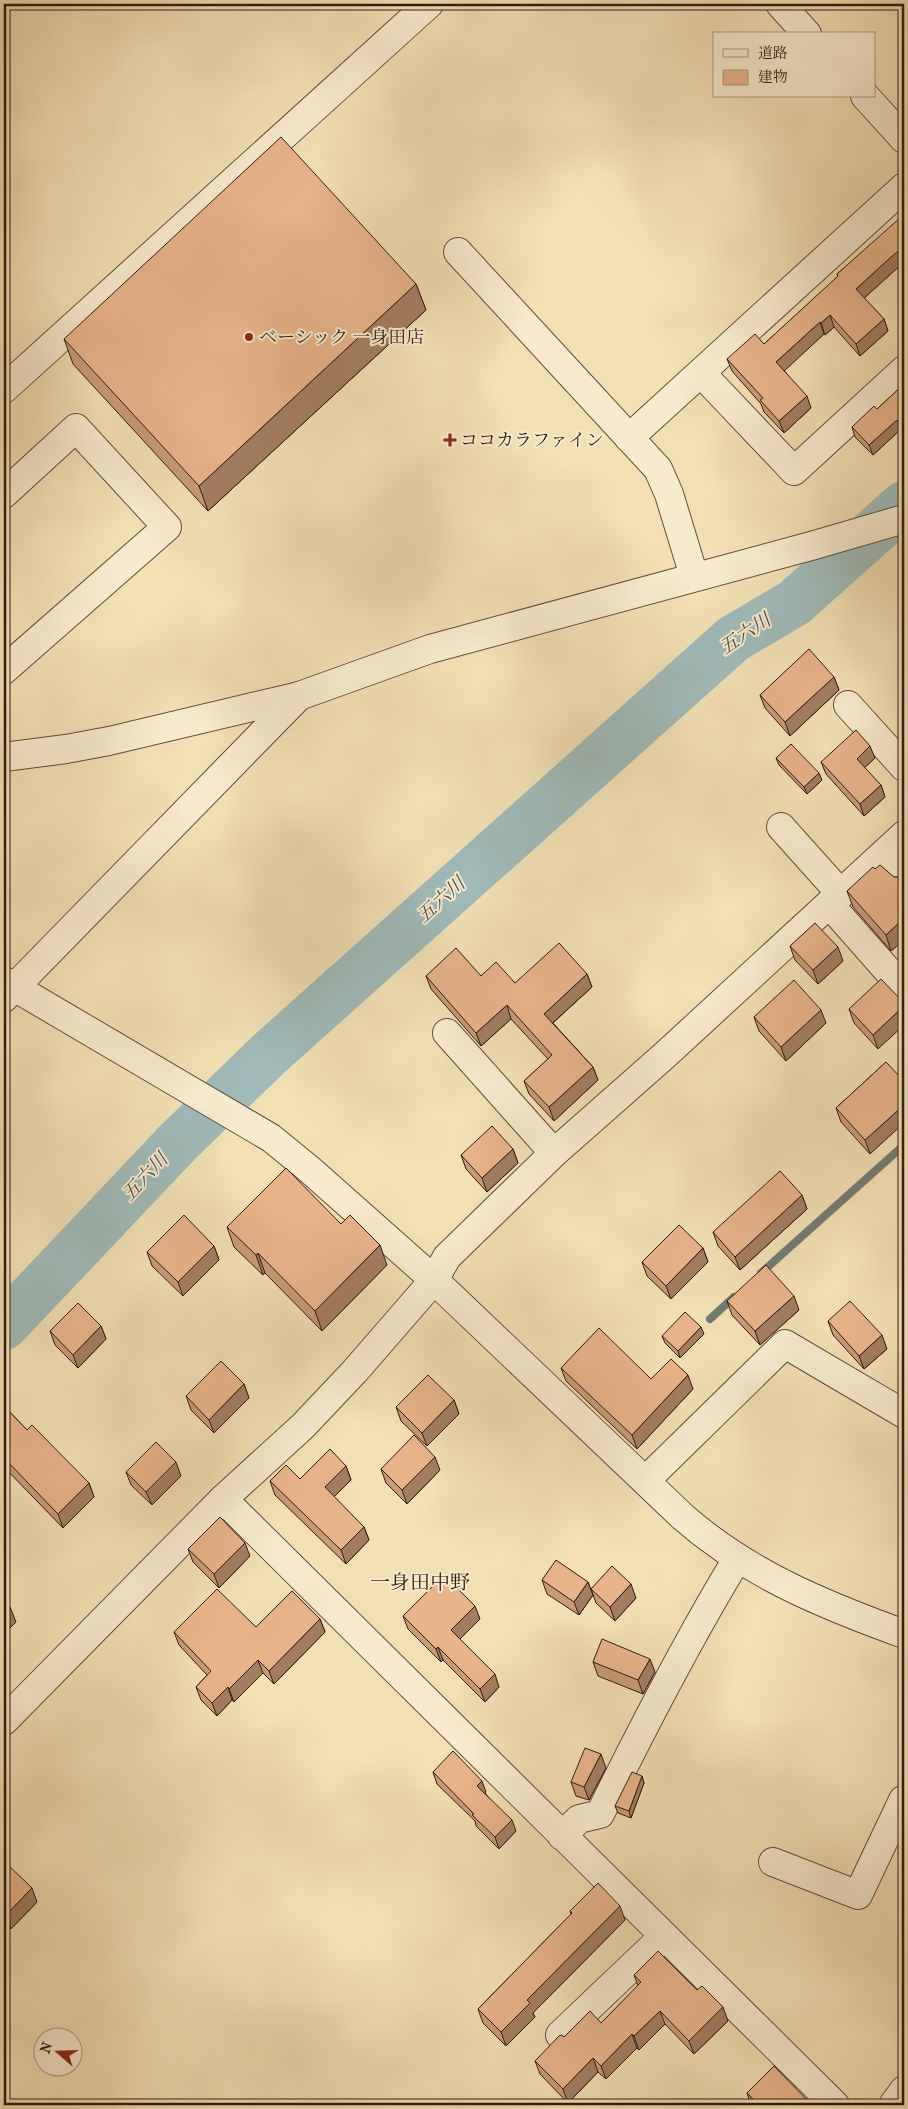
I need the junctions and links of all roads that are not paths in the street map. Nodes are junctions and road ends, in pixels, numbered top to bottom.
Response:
1 (429, 4) edge
2 (780, 4) edge
3 (806, 32) edge
4 (867, 98) edge
5 (904, 139) edge
6 (904, 187) edge
7 (458, 252) dead end
8 (904, 370) edge
9 (701, 373) junction
10 (4, 389) edge
11 (629, 438) junction
12 (4, 494) edge
13 (904, 519) edge
14 (694, 576) junction
15 (4, 669) edge
16 (299, 696) junction
17 (848, 705) dead end
18 (4, 757) edge
19 (904, 768) edge
20 (781, 827) dead end
21 (904, 835) edge
22 (883, 855) junction
23 (904, 878) edge
24 (836, 900) junction
25 (7, 989) edge
26 (904, 989) edge
27 (447, 1032) dead end
28 (554, 1153) junction
29 (434, 1280) junction
30 (904, 1414) edge
31 (646, 1480) junction
32 (223, 1499) junction
33 (737, 1558) junction
34 (904, 1634) edge
35 (4, 1721) edge
36 (904, 1799) edge
37 (562, 1836) junction
38 (773, 1862) dead end
39 (664, 1936) junction
40 (560, 2035) edge
41 (904, 2090) edge
42 (835, 2105) edge
43 (893, 2105) edge

1 - 10 street
2 - 3 street
4 - 5 street
6 - 9 street
7 - 11 street
8 - 9 street
9 - 11 street
11 - 14 street
12 - 15 street
13 - 14 street
14 - 16 street
16 - 18 street
16 - 25 street
17 - 19 street
20 - 24 street
21 - 22 street
22 - 23 street
22 - 24 street
24 - 26 street
24 - 28 street
25 - 29 street
27 - 28 street
28 - 29 street
29 - 31 street
29 - 32 street
30 - 31 street
31 - 33 street
32 - 35 street
32 - 37 street
33 - 34 street
33 - 37 street
36 - 38 street
37 - 39 street
39 - 40 street
39 - 42 street
41 - 43 street

